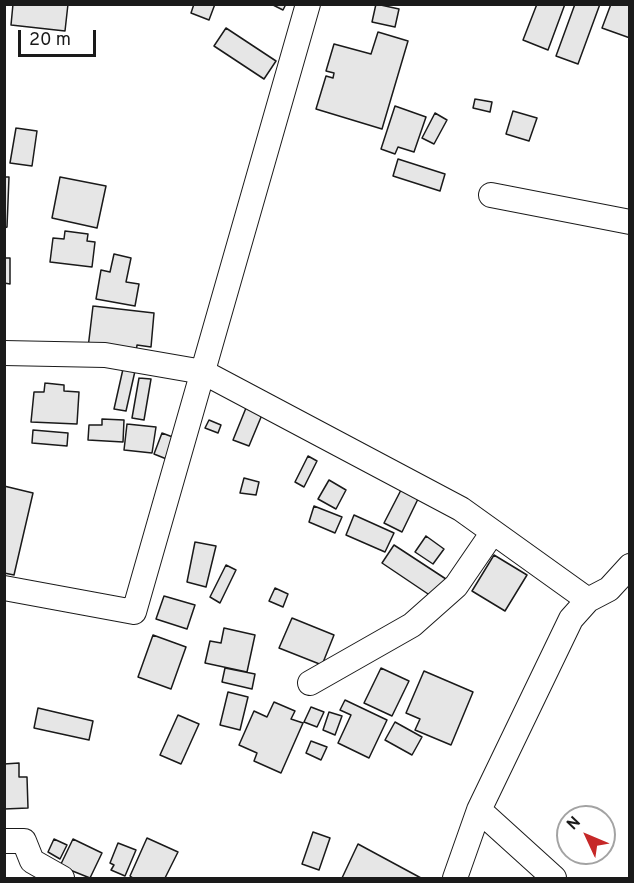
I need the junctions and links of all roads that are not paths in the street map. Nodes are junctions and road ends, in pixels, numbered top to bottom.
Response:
1 (308, 4) edge
2 (491, 195) dead end
3 (630, 222) edge
4 (4, 353) edge
5 (203, 372) junction
6 (493, 532) junction
7 (630, 566) edge
8 (4, 588) edge
9 (588, 600) junction
10 (310, 683) dead end
11 (479, 810) junction
12 (4, 841) edge
13 (62, 879) edge
14 (455, 879) edge
15 (554, 879) edge

1 - 5 street
2 - 3 street
4 - 5 street
5 - 6 street
5 - 8 street
6 - 9 street
6 - 10 street
7 - 9 street
9 - 11 street
11 - 14 street
11 - 15 street
12 - 13 street

